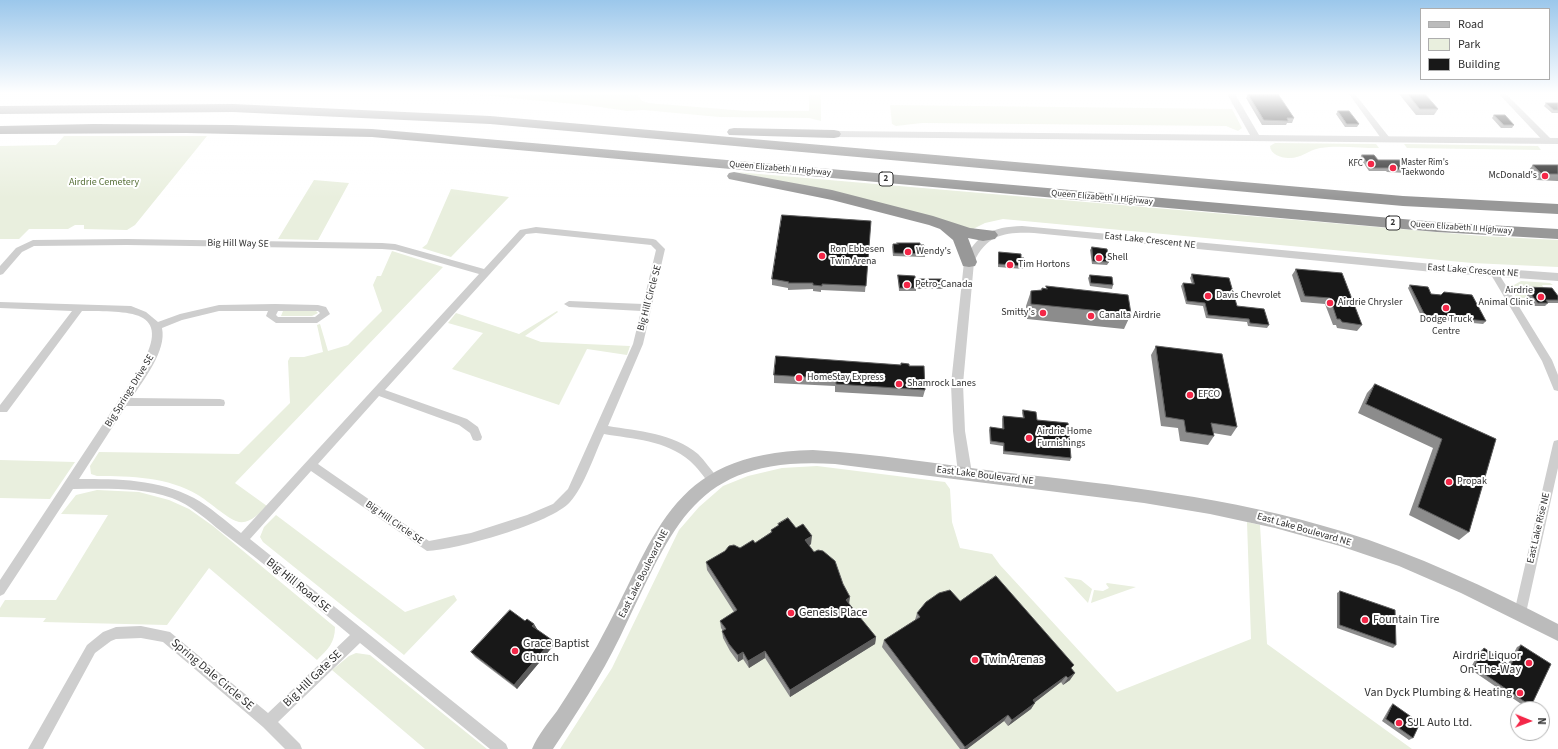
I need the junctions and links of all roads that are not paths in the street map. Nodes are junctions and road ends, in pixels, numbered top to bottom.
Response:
1 (75, 129) edge
2 (262, 129) edge
3 (592, 129) edge
4 (621, 129) edge
5 (1251, 129) edge
6 (1378, 129) edge
7 (1536, 129) edge
8 (0, 130) edge
9 (834, 134) joint
10 (1256, 138) junction
11 (1386, 140) junction
12 (1548, 141) junction
13 (1558, 141) edge
14 (544, 148) junction
15 (1558, 209) edge
16 (929, 220) junction
17 (1558, 234) edge
18 (990, 236) junction
19 (969, 262) junction
20 (0, 272) edge
21 (485, 273) junction
22 (1494, 273) junction
23 (1558, 277) edge
24 (569, 304) dead end
25 (0, 306) edge
26 (80, 307) junction
27 (275, 307) junction
28 (647, 308) junction
29 (158, 326) junction
30 (1558, 387) edge
31 (379, 392) junction
32 (124, 402) junction
33 (220, 403) dead end
34 (3, 409) dead end
35 (601, 429) junction
36 (478, 437) dead end
37 (1558, 444) edge
38 (312, 466) junction
39 (965, 473) junction
40 (714, 481) junction
41 (69, 484) junction
42 (242, 540) junction
43 (0, 590) edge
44 (1520, 613) junction
45 (1558, 633) edge
46 (359, 635) junction
47 (268, 722) junction
48 (35, 749) edge
49 (295, 749) edge
50 (501, 749) edge
51 (542, 749) edge

1 - 8 highway, Queen Elizabeth II Highway / 2
2 - 14 highway, Queen Elizabeth II Highway / 2
3 - 15 highway
4 - 9 highway
5 - 10 street
6 - 11 street
7 - 12 street
9 - 10 street
10 - 11 street
11 - 12 street
12 - 13 street
14 - 16 highway
14 - 17 highway, Queen Elizabeth II Highway / 2
16 - 18 highway
16 - 19 highway
18 - 19 street, East Lake Crescent NE
18 - 22 street, East Lake Crescent NE
19 - 39 street, East Lake Crescent NE
20 - 21 street, Big Hill Way SE
21 - 28 street, Big Hill Circle SE
21 - 31 street, Big Hill Circle SE
22 - 23 street, East Lake Crescent NE
22 - 30 street
24 - 28 street
25 - 26 street
26 - 29 street
26 - 34 street
27 - 27 street
27 - 29 street
28 - 35 street, Big Hill Circle SE
29 - 32 street, Big Springs Drive SE
31 - 36 street
31 - 38 street, Big Hill Circle SE
32 - 33 street
32 - 41 street, Big Springs Drive SE
35 - 38 street, Big Hill Circle SE
35 - 40 street
37 - 44 street, East Lake Rise NE
38 - 42 street, Big Hill Circle SE
39 - 40 main road, East Lake Boulevard NE
39 - 44 main road, East Lake Boulevard NE
40 - 51 main road, East Lake Boulevard NE
41 - 42 street, Big Hill Road SE
41 - 43 street, Big Springs Drive SE
42 - 46 street, Big Hill Road SE
44 - 45 main road, East Lake Boulevard NE
46 - 47 street, Big Hill Gate SE
46 - 50 street, Big Hill Road SE
47 - 48 street, Spring Dale Circle SE
47 - 49 street, Spring Dale Circle SE

